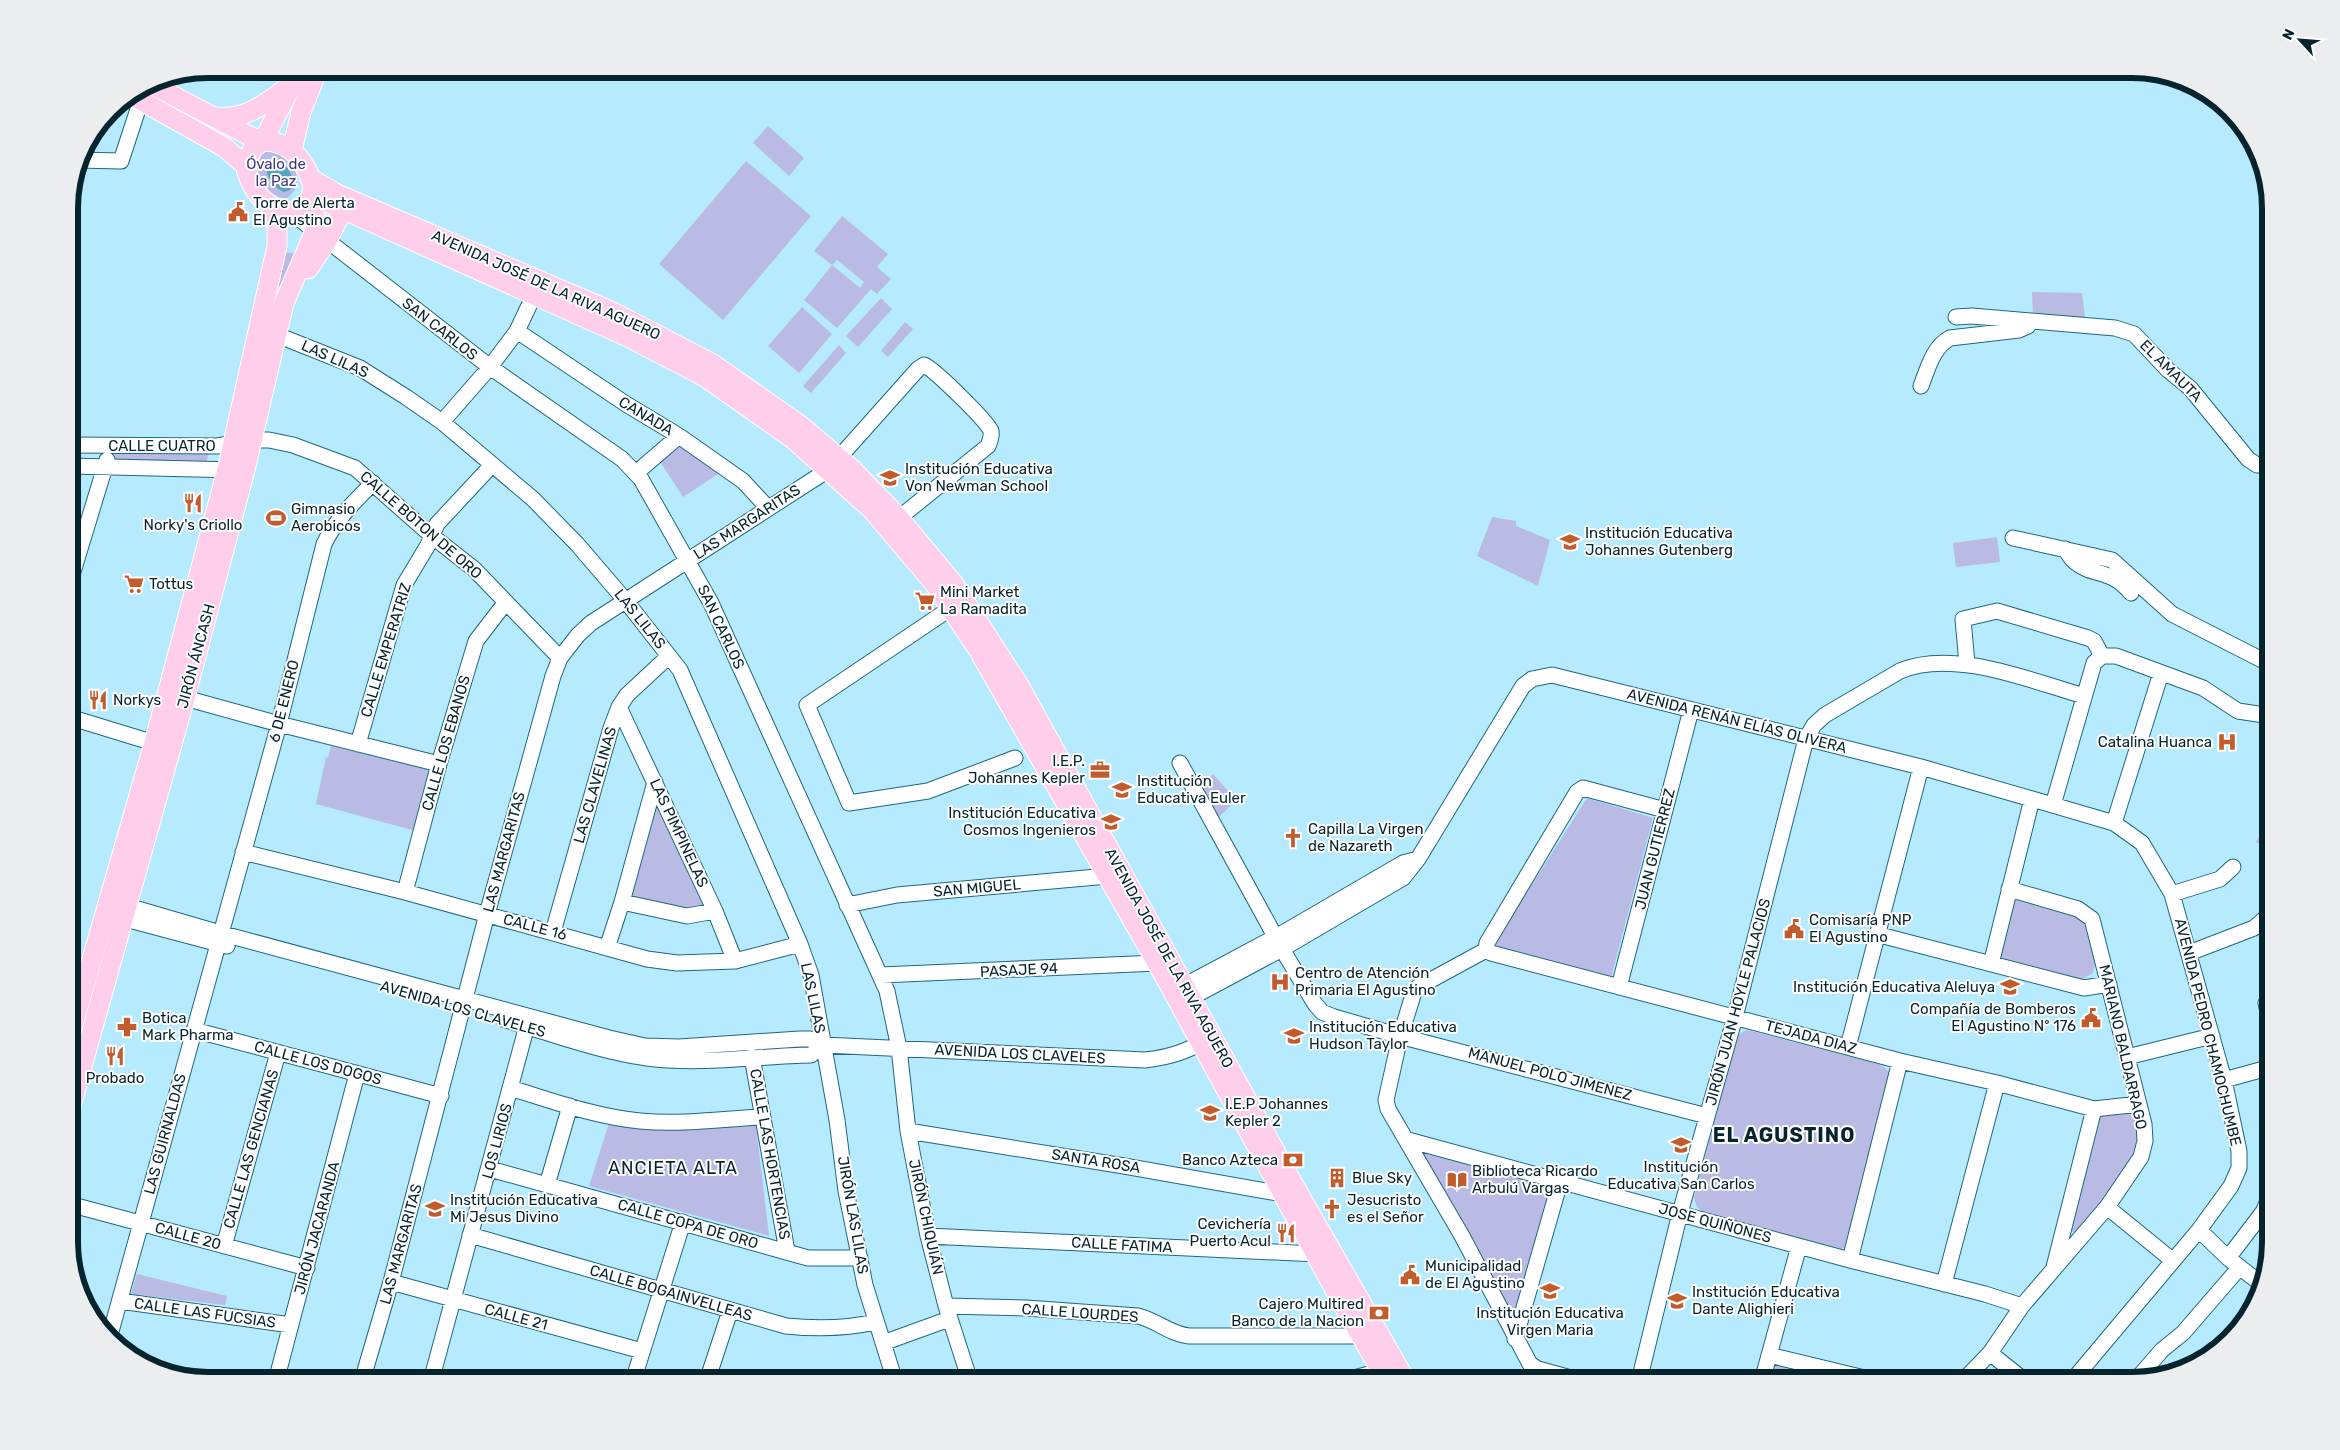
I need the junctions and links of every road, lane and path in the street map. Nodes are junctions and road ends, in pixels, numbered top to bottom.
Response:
1 (295, 78) edge
2 (297, 78) edge
3 (314, 78) edge
4 (158, 87) edge
5 (138, 98) edge
6 (135, 99) edge
7 (214, 117) junction
8 (262, 142) junction
9 (292, 150) junction
10 (86, 160) edge
11 (245, 165) junction
12 (310, 191) junction
13 (272, 208) junction
14 (345, 212) junction
15 (292, 213) junction
16 (321, 236) junction
17 (534, 295) junction
18 (1956, 316) dead end
19 (2034, 322) junction
20 (516, 331) junction
21 (277, 335) junction
22 (693, 362) junction
23 (490, 367) junction
24 (1921, 386) dead end
25 (442, 422) junction
26 (678, 436) junction
27 (254, 440) junction
28 (233, 444) junction
29 (78, 445) edge
30 (110, 446) junction
31 (834, 464) junction
32 (492, 465) junction
33 (2262, 465) edge
34 (78, 466) edge
35 (104, 467) junction
36 (236, 470) junction
37 (636, 473) junction
38 (373, 483) junction
39 (768, 508) junction
40 (900, 518) junction
41 (432, 536) junction
42 (2013, 538) dead end
43 (2065, 549) junction
44 (78, 555) edge
45 (689, 560) junction
46 (2112, 560) junction
47 (2107, 575) junction
48 (2130, 593) dead end
49 (625, 600) junction
50 (506, 602) junction
51 (951, 608) junction
52 (669, 656) junction
53 (2102, 656) junction
54 (560, 658) junction
55 (2262, 659) edge
56 (1967, 664) junction
57 (2161, 673) junction
58 (2084, 696) junction
59 (185, 698) junction
60 (619, 707) junction
61 (1691, 710) junction
62 (2262, 715) edge
63 (78, 720) edge
64 (279, 724) junction
65 (1806, 738) junction
66 (154, 743) junction
67 (358, 744) junction
68 (1015, 758) dead end
69 (1180, 763) dead end
70 (439, 764) junction
71 (1921, 767) junction
72 (655, 782) junction
73 (2032, 799) junction
74 (2053, 805) junction
75 (1665, 810) junction
76 (2114, 823) junction
77 (2142, 843) joint
78 (243, 852) junction
79 (2233, 867) dead end
80 (1108, 876) junction
81 (2009, 889) junction
82 (405, 892) junction
83 (2172, 894) junction
84 (622, 902) junction
85 (846, 905) junction
86 (116, 910) junction
87 (715, 911) junction
88 (487, 914) junction
89 (1141, 921) junction
90 (2262, 921) edge
91 (553, 932) junction
92 (1876, 934) junction
93 (219, 938) junction
94 (1279, 943) junction
95 (800, 944) junction
96 (607, 948) junction
97 (1486, 950) junction
98 (2189, 952) junction
99 (735, 961) junction
100 (1157, 963) junction
101 (1991, 964) junction
102 (881, 975) junction
103 (2109, 984) junction
104 (1619, 987) junction
105 (1182, 995) junction
106 (465, 1003) junction
107 (78, 1014) edge
108 (1735, 1017) junction
109 (528, 1021) junction
110 (194, 1030) junction
111 (1400, 1036) junction
112 (2212, 1036) junction
113 (1206, 1041) junction
114 (823, 1045) junction
115 (1848, 1047) junction
116 (899, 1048) junction
117 (278, 1053) junction
118 (752, 1057) junction
119 (2127, 1057) junction
120 (1900, 1061) junction
121 (2262, 1069) edge
122 (78, 1074) edge
123 (356, 1074) junction
124 (2224, 1080) junction
125 (1997, 1083) junction
126 (510, 1088) junction
127 (441, 1096) junction
128 (2139, 1104) junction
129 (570, 1106) junction
130 (2094, 1109) junction
131 (1707, 1116) junction
132 (762, 1117) junction
133 (908, 1131) junction
134 (1408, 1140) junction
135 (490, 1169) junction
136 (1560, 1182) junction
137 (547, 1185) junction
138 (1283, 1194) junction
139 (78, 1206) edge
140 (2107, 1207) junction
141 (1680, 1213) junction
142 (2262, 1214) edge
143 (682, 1222) junction
144 (141, 1223) junction
145 (2199, 1230) junction
146 (470, 1235) junction
147 (928, 1236) junction
148 (224, 1246) junction
149 (1800, 1246) junction
150 (787, 1252) junction
151 (1317, 1254) junction
152 (860, 1258) junction
153 (1850, 1260) junction
154 (2172, 1260) junction
155 (2234, 1263) junction
156 (307, 1268) junction
157 (2053, 1271) junction
158 (2257, 1281) edge
159 (391, 1282) junction
160 (1944, 1284) junction
161 (662, 1290) junction
162 (452, 1299) junction
163 (120, 1301) junction
164 (2022, 1306) junction
165 (730, 1311) junction
166 (948, 1312) junction
167 (875, 1322) junction
168 (290, 1325) junction
169 (111, 1331) edge
170 (1361, 1336) junction
171 (1515, 1339) junction
172 (883, 1343) junction
173 (642, 1351) junction
174 (1990, 1353) junction
175 (1770, 1355) junction
176 (2143, 1371) edge
177 (278, 1372) edge
178 (365, 1372) edge
179 (433, 1372) edge
180 (636, 1372) edge
181 (710, 1372) edge
182 (891, 1372) edge
183 (967, 1372) edge
184 (1382, 1372) edge
185 (1401, 1372) edge
186 (1549, 1372) edge
187 (1641, 1372) edge
188 (1765, 1372) edge
189 (1840, 1372) edge
190 (1972, 1372) edge
191 (2014, 1372) edge
192 (2079, 1372) edge

1 - 7 main road
2 - 8 main road
3 - 9 main road
4 - 7 main road
5 - 11 main road
6 - 10 street
7 - 8 main road
8 - 9 main road
8 - 11 main road
9 - 12 main road
11 - 13 main road
12 - 14 main road, AVENIDA JOSÉ DE LA RIVA AGUERO
12 - 15 main road
12 - 16 main road
12 - 22 main road, AVENIDA JOSÉ DE LA RIVA AGUERO
13 - 15 main road
13 - 28 main road, JIRÓN ÁNCASH
14 - 16 main road, JIRÓN ÁNCASH
14 - 17 main road, AVENIDA JOSÉ DE LA RIVA AGUERO
15 - 16 street, SAN CARLOS
16 - 21 main road, JIRÓN ÁNCASH
16 - 23 street, SAN CARLOS
17 - 20 street
17 - 22 main road, AVENIDA JOSÉ DE LA RIVA AGUERO
18 - 19 street, EL AMAUTA
19 - 24 street
19 - 33 street, EL AMAUTA
20 - 23 street
20 - 26 street, CANADA
21 - 25 street, LAS LILAS
21 - 27 main road, JIRÓN ÁNCASH
22 - 31 main road, AVENIDA JOSÉ DE LA RIVA AGUERO
23 - 25 street
23 - 37 street, SAN CARLOS
25 - 32 street, LAS LILAS
26 - 37 street
26 - 39 street, CANADA
27 - 28 street, CALLE CUATRO
27 - 36 main road, JIRÓN ÁNCASH
27 - 38 street, CALLE BOTON DE ORO
28 - 30 street, CALLE CUATRO
28 - 36 main road, JIRÓN ÁNCASH
29 - 30 street, CALLE CUATRO
30 - 35 street
31 - 39 street, LAS MARGARITAS
31 - 40 main road, AVENIDA JOSÉ DE LA RIVA AGUERO
31 - 40 street, LAS MARGARITAS
31 - 51 main road, AVENIDA JOSÉ DE LA RIVA AGUERO
32 - 41 street, CALLE EMPERATRIZ
32 - 49 street, LAS LILAS
34 - 35 street, CALLE CUATRO
35 - 36 street, CALLE CUATRO
35 - 44 street
36 - 59 main road, JIRÓN ÁNCASH
36 - 66 main road, JIRÓN ÁNCASH
37 - 45 street, SAN CARLOS
38 - 41 street, CALLE BOTON DE ORO
38 - 64 street, 6 DE ENERO
39 - 45 street, LAS MARGARITAS
40 - 89 main road, AVENIDA JOSÉ DE LA RIVA AGUERO
41 - 50 street, CALLE BOTON DE ORO
41 - 67 street, CALLE EMPERATRIZ
42 - 43 street
43 - 46 street
43 - 47 street
45 - 49 street, LAS MARGARITAS
45 - 85 street, SAN CARLOS
46 - 47 street
46 - 55 street
47 - 48 street
49 - 52 street, LAS LILAS
49 - 54 street, LAS MARGARITAS
50 - 54 street, CALLE BOTON DE ORO
50 - 70 street, CALLE LOS EBANOS
51 - 68 street
51 - 80 main road, AVENIDA JOSÉ DE LA RIVA AGUERO
52 - 60 street, LAS CLAVELINAS
52 - 95 street, LAS LILAS
53 - 56 street
53 - 57 street
53 - 58 street
54 - 88 street, LAS MARGARITAS
56 - 58 street
56 - 65 street
57 - 62 street
57 - 76 street
58 - 74 street
59 - 64 street
59 - 86 main road, JIRÓN ÁNCASH
60 - 72 street, LAS PIMPINELAS
60 - 91 street, LAS CLAVELINAS
61 - 65 street, AVENIDA RENÁN ELÍAS OLIVERA
61 - 75 street, JUAN GUTIERREZ
61 - 94 street, AVENIDA RENÁN ELÍAS OLIVERA
63 - 66 street
64 - 67 street
64 - 78 street, 6 DE ENERO
65 - 71 street, AVENIDA RENÁN ELÍAS OLIVERA
65 - 108 street, JIRÓN JUAN HOYLE PALACIOS
66 - 86 main road, JIRÓN ÁNCASH
67 - 70 street
69 - 94 street, MANUEL POLO JIMENEZ
70 - 82 street, CALLE LOS EBANOS
71 - 73 street, AVENIDA RENÁN ELÍAS OLIVERA
71 - 92 street
72 - 84 street
72 - 87 street, LAS PIMPINELAS
73 - 74 street, AVENIDA RENÁN ELÍAS OLIVERA
73 - 81 street
74 - 76 street, AVENIDA RENÁN ELÍAS OLIVERA
75 - 97 street
75 - 104 street, JUAN GUTIERREZ
76 - 77 street, AVENIDA RENÁN ELÍAS OLIVERA
77 - 83 street, AVENIDA PEDRO CHAMOCHUMBE
78 - 82 street, CALLE 16
78 - 93 street, 6 DE ENERO
79 - 83 street
80 - 85 street, SAN MIGUEL
80 - 89 main road, AVENIDA JOSÉ DE LA RIVA AGUERO
81 - 101 street
81 - 103 street, MARIANO BALDARRAGO
82 - 88 street, CALLE 16
83 - 98 street, AVENIDA PEDRO CHAMOCHUMBE
84 - 87 street
84 - 96 street
85 - 102 street, SAN CARLOS
86 - 93 street, AVENIDA LOS CLAVELES
86 - 107 main road, JIRÓN ÁNCASH
86 - 122 main road, JIRÓN ÁNCASH
87 - 99 street, LAS PIMPINELAS
88 - 91 street, CALLE 16
88 - 106 street, LAS MARGARITAS
89 - 100 main road, AVENIDA JOSÉ DE LA RIVA AGUERO
89 - 105 main road, AVENIDA JOSÉ DE LA RIVA AGUERO
90 - 98 street
91 - 96 street, CALLE 16
92 - 101 street
92 - 115 street
93 - 106 street, AVENIDA LOS CLAVELES
93 - 110 street, LAS GUIRNALDAS
94 - 105 street, AVENIDA RENÁN ELÍAS OLIVERA
94 - 111 street, MANUEL POLO JIMENEZ
95 - 99 street, CALLE 16
95 - 114 street, LAS LILAS
96 - 99 street, CALLE 16
97 - 104 street, TEJADA DIAZ
97 - 111 street
98 - 112 street, AVENIDA PEDRO CHAMOCHUMBE
100 - 102 street, PASAJE 94
100 - 105 main road, AVENIDA JOSÉ DE LA RIVA AGUERO
101 - 103 street
102 - 116 street, SAN CARLOS
103 - 119 street, MARIANO BALDARRAGO
104 - 108 street, TEJADA DIAZ
105 - 113 main road, AVENIDA JOSÉ DE LA RIVA AGUERO
106 - 109 street, AVENIDA LOS CLAVELES
106 - 127 street, LAS MARGARITAS
108 - 115 street, TEJADA DIAZ
108 - 131 street, JIRÓN JUAN HOYLE PALACIOS
109 - 114 street, AVENIDA LOS CLAVELES
109 - 118 street, AVENIDA LOS CLAVELES
109 - 126 street, LOS LIRIOS
110 - 117 street, CALLE LOS DOGOS
110 - 144 street, LAS GUIRNALDAS
111 - 131 street, MANUEL POLO JIMENEZ
111 - 134 street
112 - 119 street
112 - 124 street, AVENIDA PEDRO CHAMOCHUMBE
113 - 116 street, AVENIDA LOS CLAVELES
113 - 138 main road, AVENIDA JOSÉ DE LA RIVA AGUERO
113 - 185 main road, AVENIDA JOSÉ DE LA RIVA AGUERO
114 - 116 street, AVENIDA LOS CLAVELES
114 - 118 street, AVENIDA LOS CLAVELES
114 - 152 street, JIRÓN LAS LILAS
115 - 120 street, TEJADA DIAZ
116 - 133 street, JIRÓN CHIQUIÁN
117 - 123 street, CALLE LOS DOGOS
117 - 148 street, CALLE LAS GENCIANAS
118 - 132 street, CALLE LAS HORTENCIAS
119 - 128 street, MARIANO BALDARRAGO
120 - 125 street, TEJADA DIAZ
120 - 153 street
121 - 124 street
123 - 127 street, CALLE LOS DOGOS
123 - 156 street, JIRÓN JACARANDA
124 - 145 street, AVENIDA PEDRO CHAMOCHUMBE
125 - 130 street, TEJADA DIAZ
125 - 160 street
126 - 129 street
126 - 135 street, LOS LIRIOS
127 - 159 street, LAS MARGARITAS
128 - 130 street, TEJADA DIAZ
128 - 140 street, MARIANO BALDARRAGO
129 - 132 street
129 - 137 street
130 - 157 street
131 - 141 street, JIRÓN JUAN HOYLE PALACIOS
132 - 150 street, CALLE LAS HORTENCIAS
133 - 138 street, SANTA ROSA
133 - 147 street, JIRÓN CHIQUIÁN
134 - 136 street, JOSE QUIÑONES
134 - 171 street
135 - 137 street, CALLE COPA DE ORO
135 - 146 street, LOS LIRIOS
136 - 141 street, JOSE QUIÑONES
136 - 171 street
137 - 143 street, CALLE COPA DE ORO
138 - 151 main road, AVENIDA JOSÉ DE LA RIVA AGUERO
139 - 144 street, CALLE 20
140 - 154 street
140 - 157 street, MARIANO BALDARRAGO
141 - 149 street, JOSE QUIÑONES
141 - 187 street, JIRÓN JUAN HOYLE PALACIOS
142 - 155 street
143 - 150 street, CALLE COPA DE ORO
143 - 161 street
144 - 148 street, CALLE 20
144 - 163 street, LAS GUIRNALDAS
145 - 154 street, AVENIDA PEDRO CHAMOCHUMBE
145 - 155 street
146 - 161 street, CALLE BOGAINVELLEAS
146 - 162 street, LOS LIRIOS
147 - 151 street, CALLE FATIMA
147 - 166 street, JIRÓN CHIQUIÁN
148 - 156 street, CALLE 20
149 - 153 street, JOSE QUIÑONES
149 - 175 street
150 - 152 street, CALLE COPA DE ORO
151 - 170 main road, AVENIDA JOSÉ DE LA RIVA AGUERO
152 - 167 street, JIRÓN LAS LILAS
153 - 160 street, JOSE QUIÑONES
154 - 192 street, AVENIDA PEDRO CHAMOCHUMBE
155 - 158 street
155 - 176 street
156 - 168 street, JIRÓN JACARANDA
157 - 164 street, MARIANO BALDARRAGO
159 - 162 street, CALLE 21
159 - 178 street, LAS MARGARITAS
160 - 164 street, JOSE QUIÑONES
161 - 165 street, CALLE BOGAINVELLEAS
161 - 173 street
162 - 173 street, CALLE 21
162 - 179 street, LOS LIRIOS
163 - 168 street, CALLE LAS FUCSIAS
163 - 169 street, LAS GUIRNALDAS
164 - 174 street, MARIANO BALDARRAGO
165 - 167 street, CALLE BOGAINVELLEAS
165 - 181 street
166 - 170 street, CALLE LOURDES
166 - 172 street, CALLE LOURDES
166 - 183 street, JIRÓN CHIQUIÁN
167 - 172 street, JIRÓN LAS LILAS
168 - 177 street, JIRÓN JACARANDA
170 - 184 main road, AVENIDA JOSÉ DE LA RIVA AGUERO
171 - 186 street
172 - 182 street, JIRÓN LAS LILAS
173 - 180 street
174 - 190 street, MARIANO BALDARRAGO
174 - 191 street
175 - 188 street
175 - 189 street

